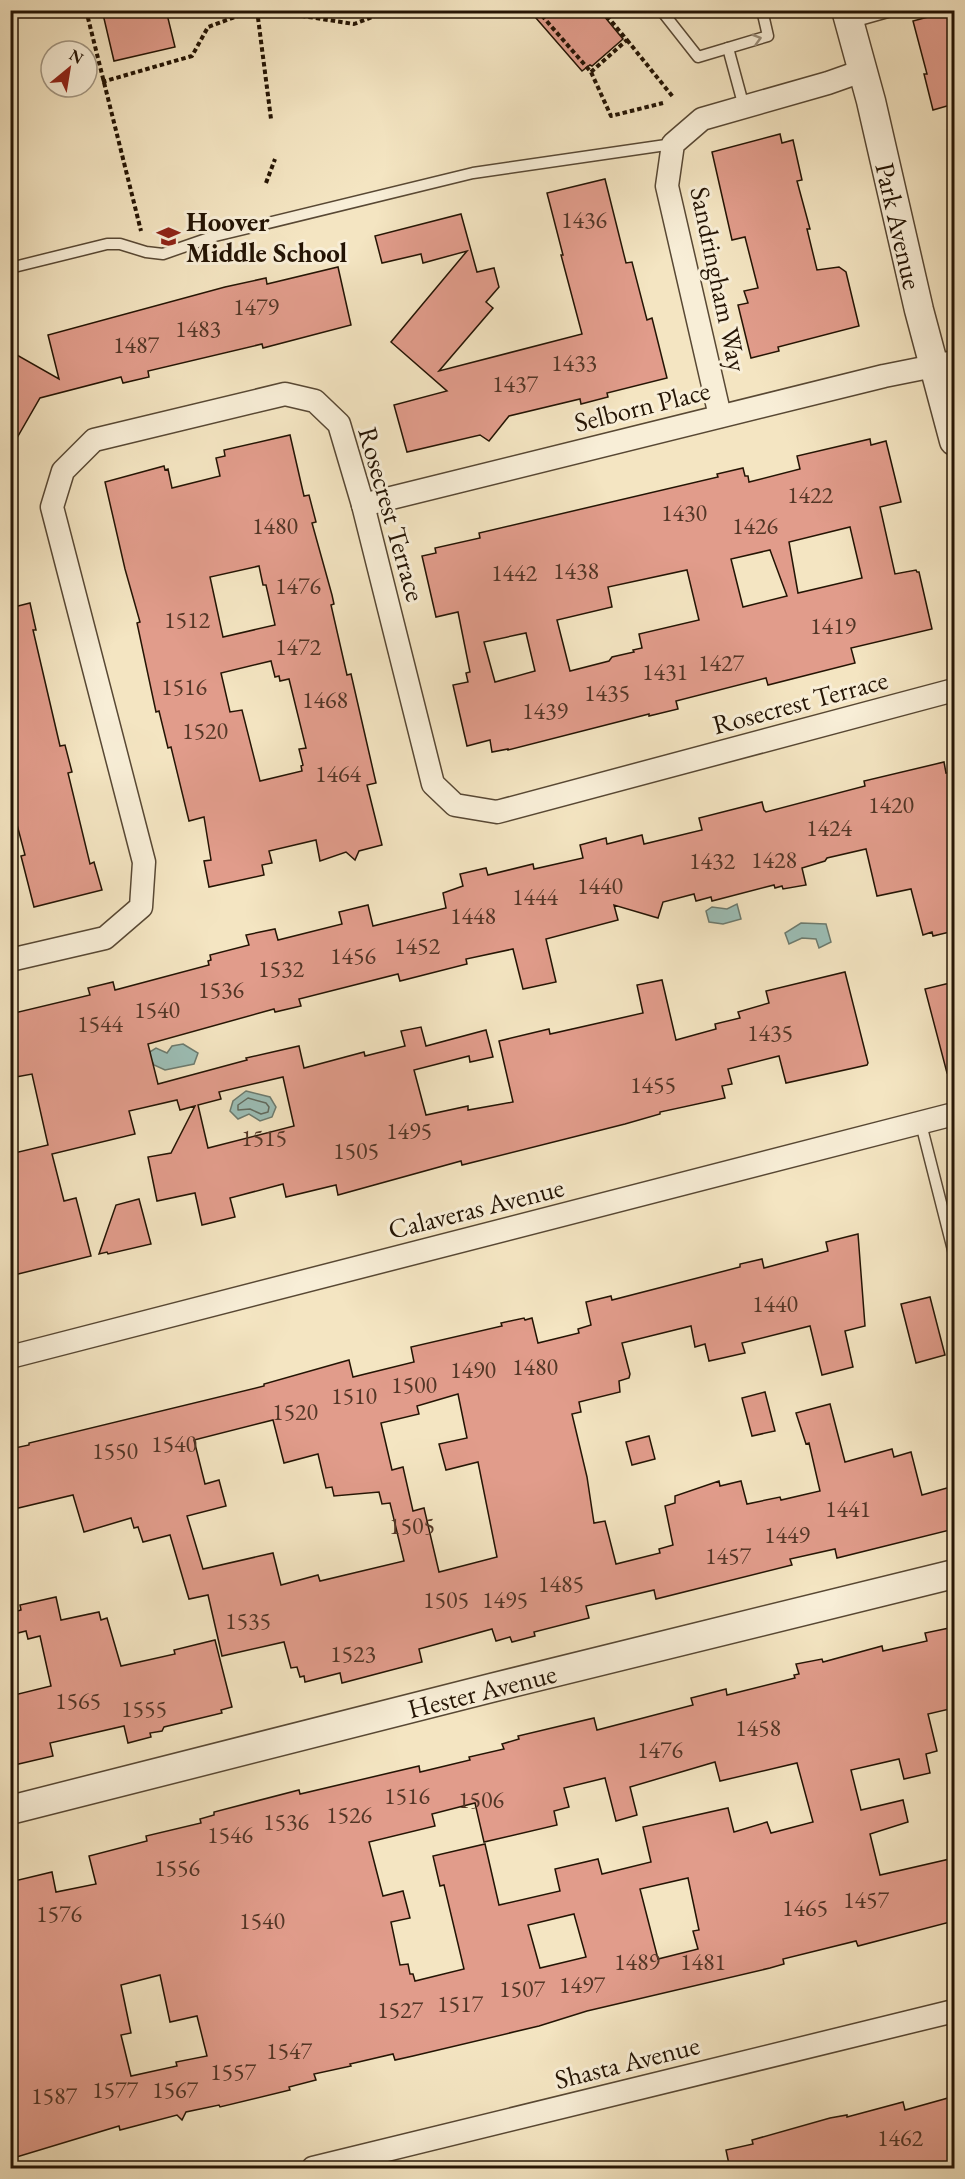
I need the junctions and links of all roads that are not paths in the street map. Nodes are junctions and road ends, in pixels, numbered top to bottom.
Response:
1 (661, 10) edge
2 (762, 10) edge
3 (895, 10) edge
4 (847, 17) edge
5 (728, 48) junction
6 (862, 70) junction
7 (744, 107) junction
8 (673, 144) junction
9 (10, 268) edge
10 (944, 364) edge
11 (720, 416) junction
12 (954, 441) edge
13 (363, 505) junction
14 (954, 690) edge
15 (10, 960) edge
16 (954, 1113) edge
17 (921, 1124) junction
18 (954, 1254) edge
19 (10, 1357) edge
20 (954, 1574) edge
21 (10, 1810) edge
22 (954, 2011) edge
23 (313, 2169) edge

1 - 5 lane
5 -> 2 lane
3 - 4 lane
4 - 6 street, Park Avenue
5 - 7 lane
6 - 7 street
6 - 10 street, Park Avenue
7 - 8 street
8 - 9 lane
8 - 11 street, Sandringham Way
10 - 11 street, Selborn Place
10 - 12 street, Park Avenue
11 - 13 street, Selborn Place
13 - 14 street, Rosecrest Terrace
13 - 15 street, Rosecrest Terrace
16 - 17 street, Calaveras Avenue
17 - 18 lane
17 - 19 street, Calaveras Avenue
20 - 21 street, Hester Avenue
22 - 23 street, Shasta Avenue

